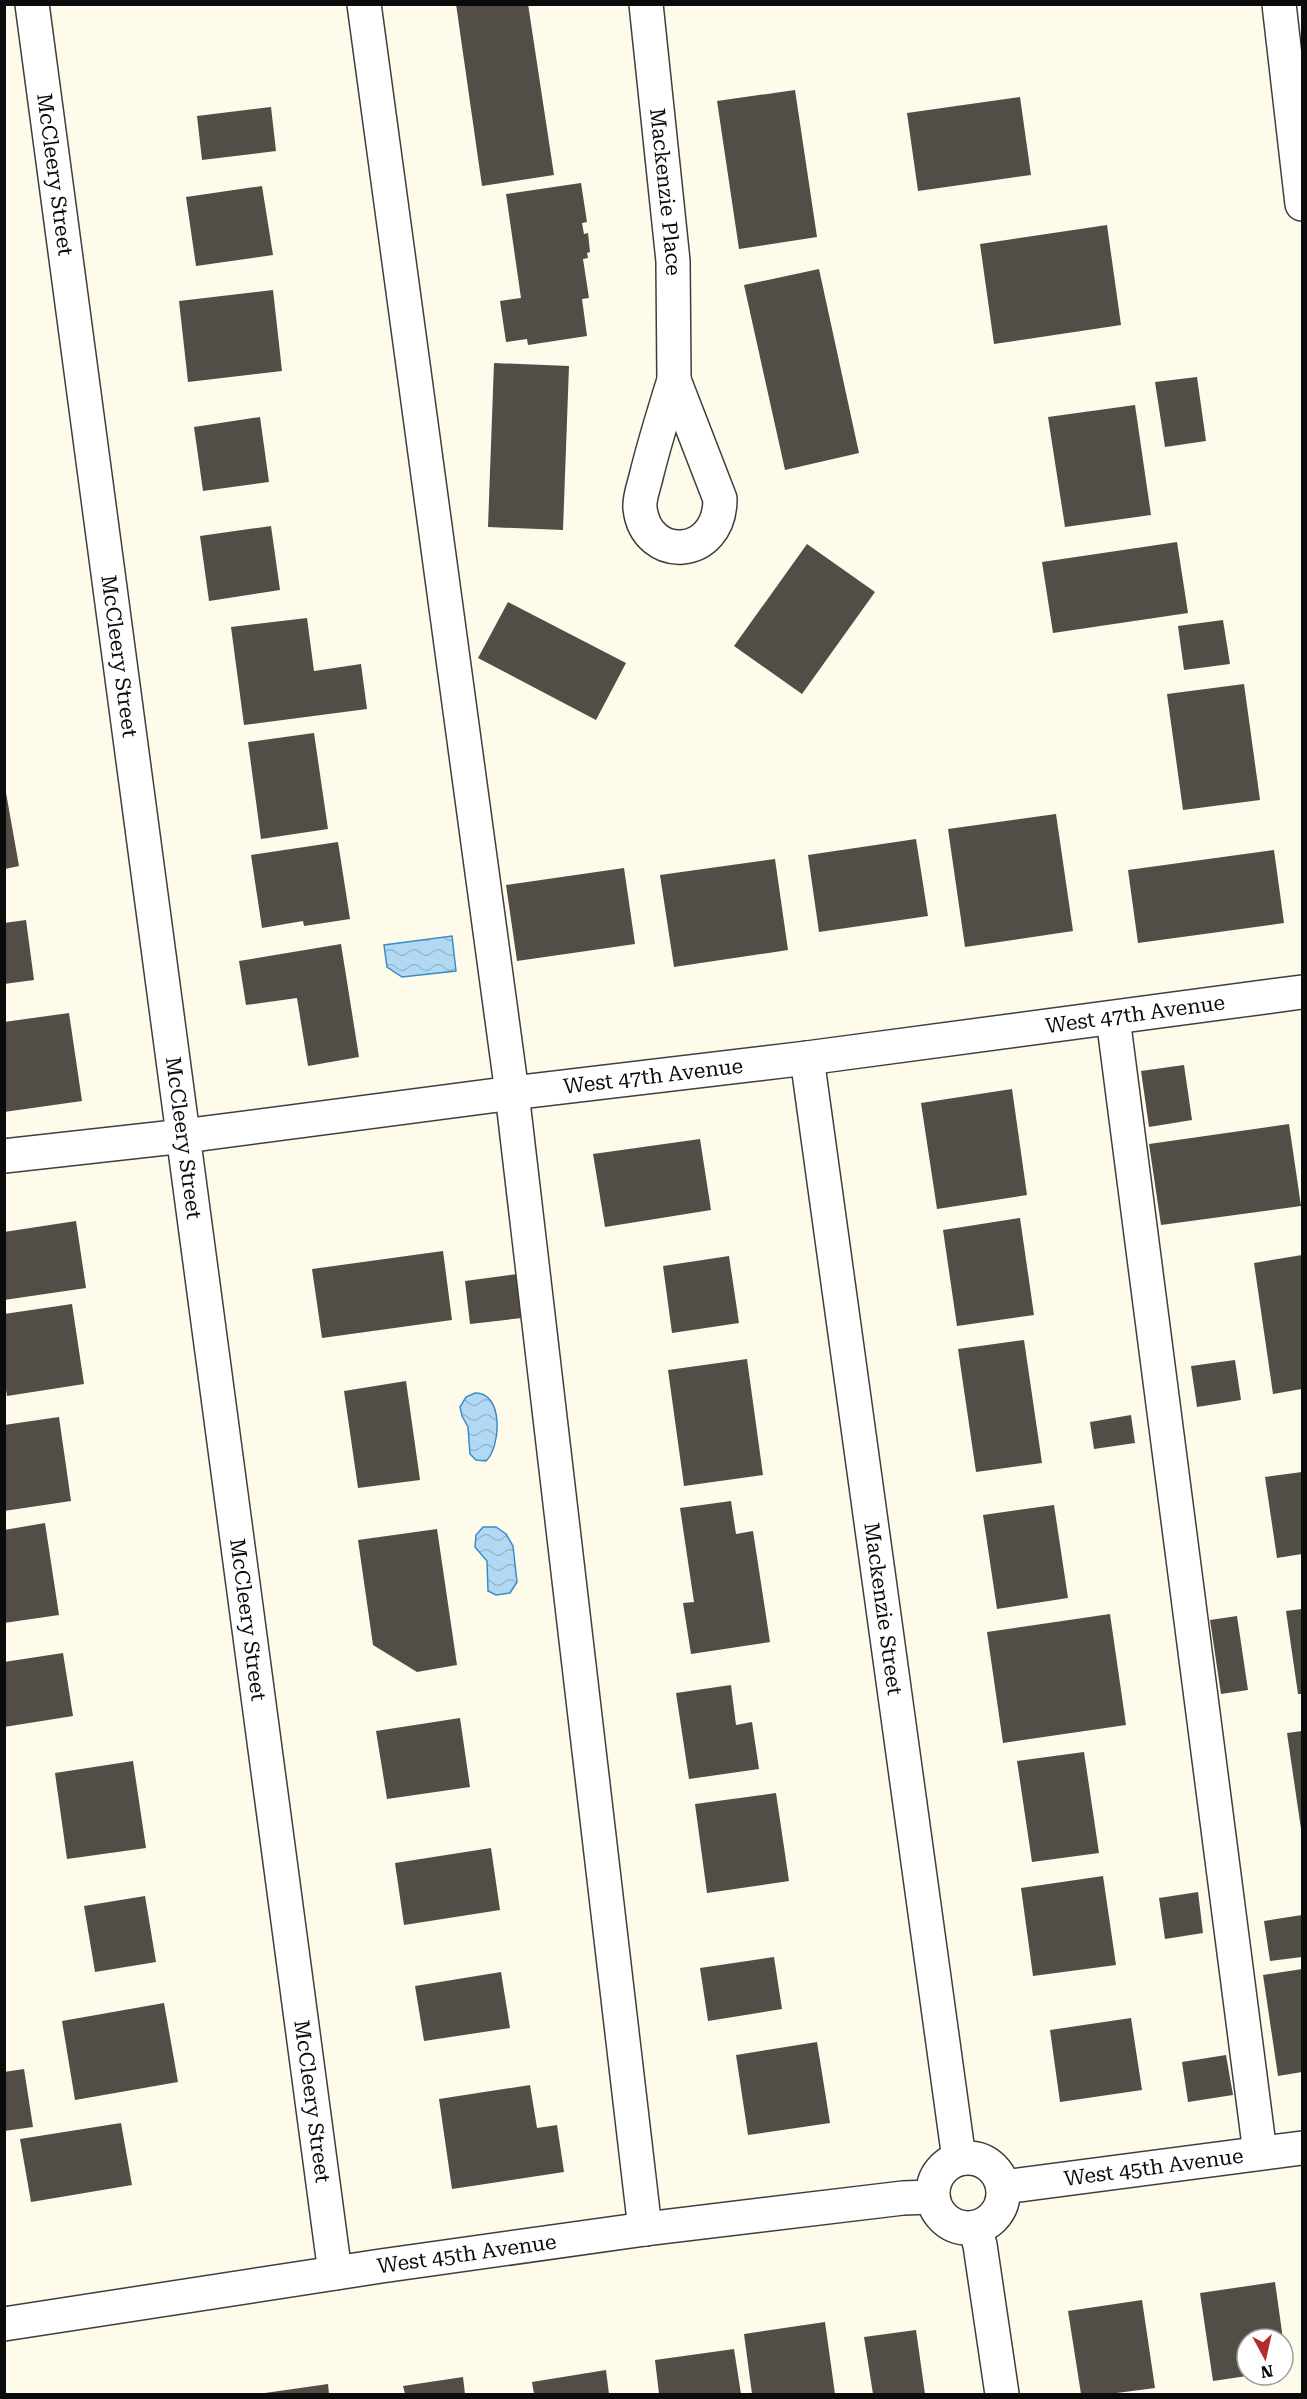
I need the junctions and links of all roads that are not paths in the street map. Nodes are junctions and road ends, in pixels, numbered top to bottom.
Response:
1 (32, 4) edge
2 (364, 4) edge
3 (646, 4) edge
4 (1279, 4) edge
5 (1302, 204) edge
6 (674, 380) dead end
7 (1302, 992) edge
8 (1113, 1018) junction
9 (807, 1058) junction
10 (512, 1093) junction
11 (184, 1136) junction
12 (4, 1156) edge
13 (1302, 2148) edge
14 (1260, 2153) junction
15 (959, 2159) junction
16 (1003, 2187) junction
17 (932, 2197) junction
18 (975, 2228) junction
19 (645, 2229) junction
20 (335, 2273) junction
21 (4, 2325) edge
22 (1002, 2394) edge

1 - 11 street, McCleery Street
2 - 10 street
3 - 6 street, Mackenzie Place
4 - 5 street
7 - 8 street, West 47th Avenue
8 - 9 street, West 47th Avenue
8 - 14 street
9 - 10 street, West 47th Avenue
9 - 15 street, Mackenzie Street
10 - 11 street, West 47th Avenue
10 - 19 street
11 - 12 street, West 47th Avenue
11 - 20 street, McCleery Street
13 - 14 street, West 45th Avenue
14 - 16 street, West 45th Avenue
15 - 16 street
15 - 17 street
16 - 18 street
17 - 18 street
17 - 19 street, West 45th Avenue
18 - 22 street
19 - 20 street, West 45th Avenue
20 - 21 street, West 45th Avenue

